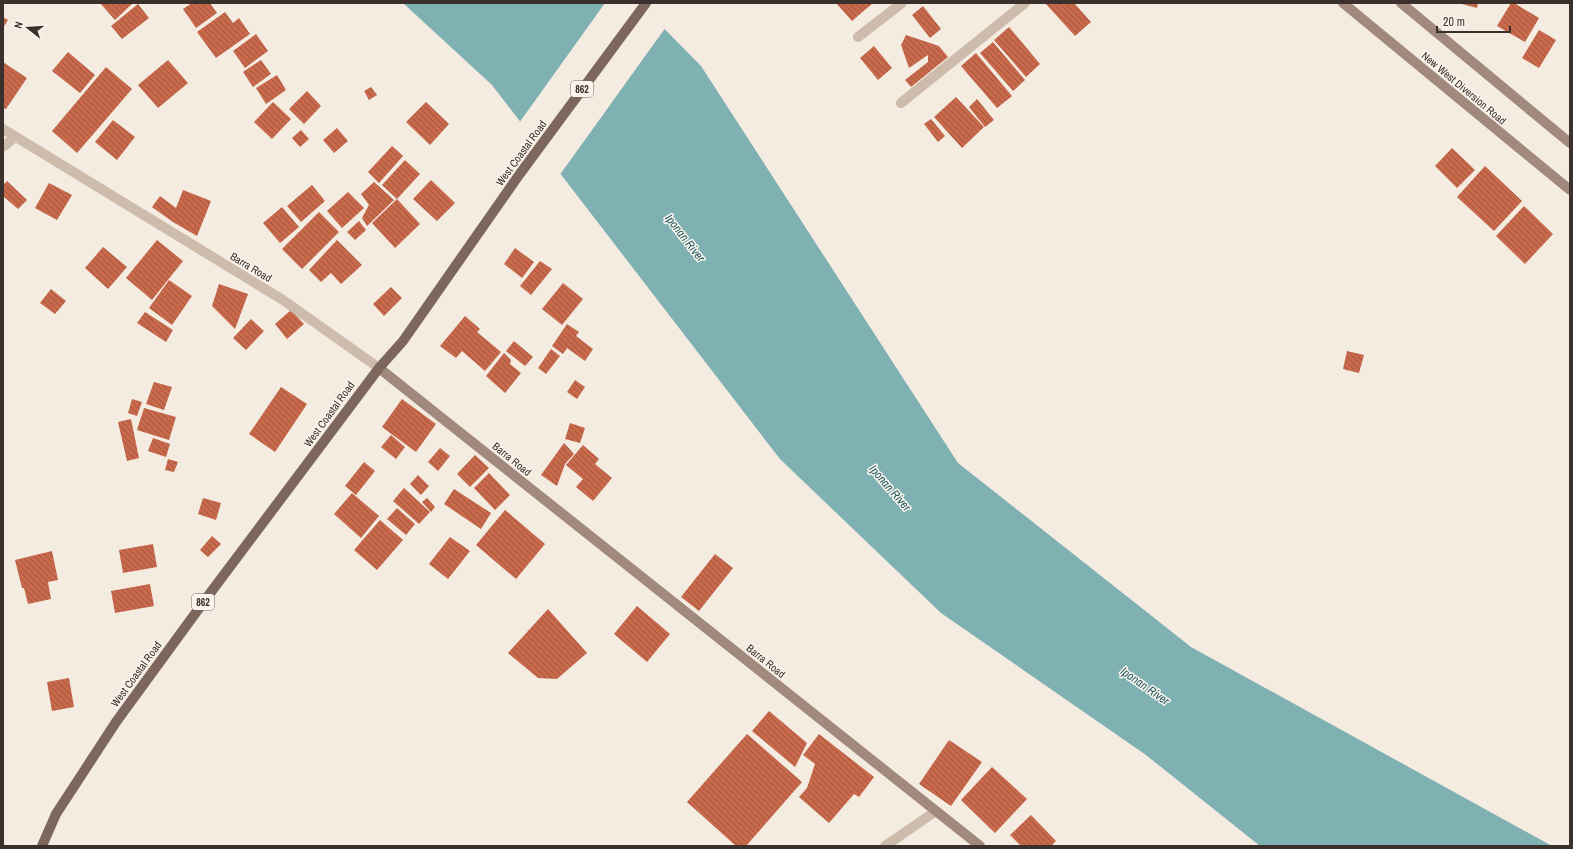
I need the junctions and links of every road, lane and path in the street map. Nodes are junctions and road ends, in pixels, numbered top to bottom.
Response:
1 (646, 3) edge
2 (902, 3) edge
3 (1024, 3) edge
4 (1343, 3) edge
5 (1401, 3) edge
6 (858, 37) dead end
7 (901, 103) dead end
8 (3, 130) edge
9 (16, 138) junction
10 (1570, 143) edge
11 (3, 147) edge
12 (1570, 190) edge
13 (379, 368) junction
14 (936, 811) junction
15 (42, 846) edge
16 (886, 846) edge
17 (980, 846) edge

1 - 13 main road, West Coastal Road / 862
2 - 6 street
3 - 7 street
4 - 12 street, New West Diversion Road
5 - 10 street
8 - 9 street, Barra Road
9 - 11 street
9 - 13 street, Barra Road
13 - 14 street, Barra Road
13 - 15 main road, West Coastal Road / 862
14 - 16 street
14 - 17 street, Barra Road

